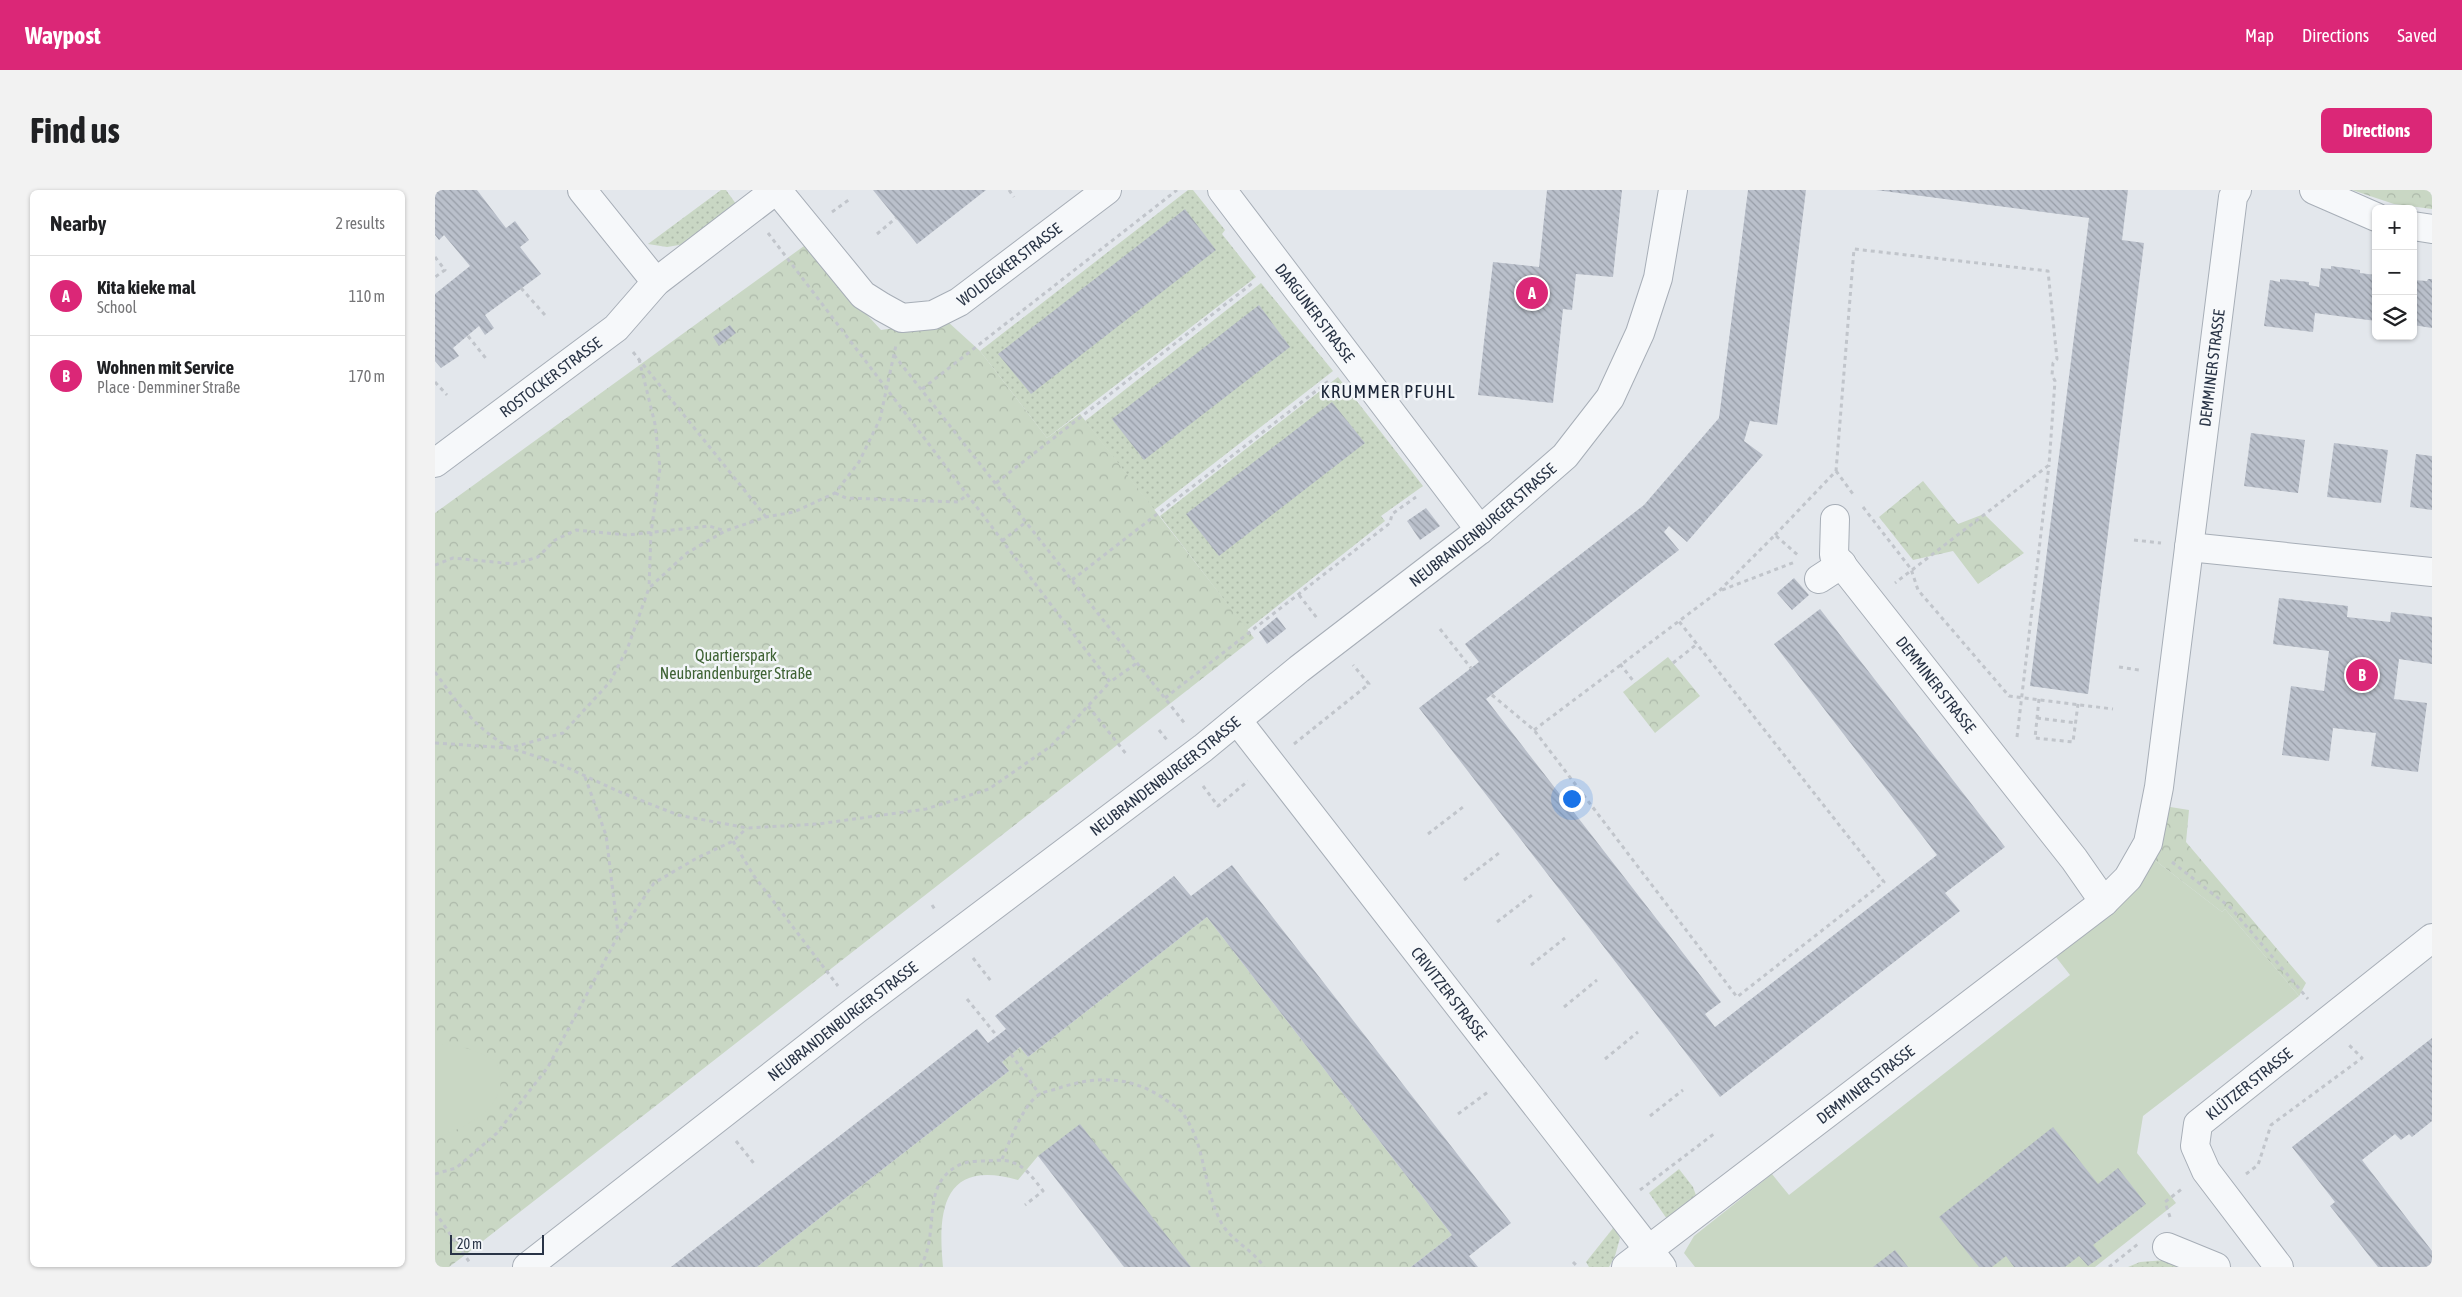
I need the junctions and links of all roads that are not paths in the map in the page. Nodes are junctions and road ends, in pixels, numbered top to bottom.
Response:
1 (582, 190) edge
2 (777, 190) edge
3 (1107, 190) edge
4 (1222, 190) edge
5 (1673, 190) edge
6 (2237, 190) edge
7 (2314, 190) edge
8 (2372, 215) edge
9 (2417, 227) edge
10 (2432, 229) edge
11 (656, 282) junction
12 (902, 318) joint
13 (435, 463) edge
14 (1835, 519) dead end
15 (1481, 530) junction
16 (2189, 547) junction
17 (1841, 564) junction
18 (2432, 572) edge
19 (1819, 579) dead end
20 (1237, 720) junction
21 (2104, 902) junction
22 (2432, 938) edge
23 (2167, 1247) dead end
24 (1655, 1258) edge
25 (527, 1267) edge
26 (1626, 1267) edge
27 (2216, 1267) edge
28 (2279, 1267) edge

1 - 11 street
2 - 11 street, ROSTOCKER STRASSE
2 - 12 street, ROSTOCKER STRASSE
3 - 12 street, WOLDEGKER STRASSE
4 - 15 street, DARGUNER STRASSE
5 - 15 street, NEUBRANDENBURGER STRASSE
6 - 16 street, DEMMINER STRASSE
7 - 8 street
9 - 10 street
11 - 13 street, ROSTOCKER STRASSE
14 - 17 street
15 - 20 street, NEUBRANDENBURGER STRASSE
16 - 18 street
16 - 21 street, DEMMINER STRASSE
17 - 19 street
17 - 21 street, DEMMINER STRASSE
20 - 24 street, CRIVITZER STRASSE
20 - 25 street, NEUBRANDENBURGER STRASSE
21 - 24 street, DEMMINER STRASSE
22 - 28 street, KLÜTZER STRASSE
23 - 27 street
24 - 26 street, DEMMINER STRASSE

